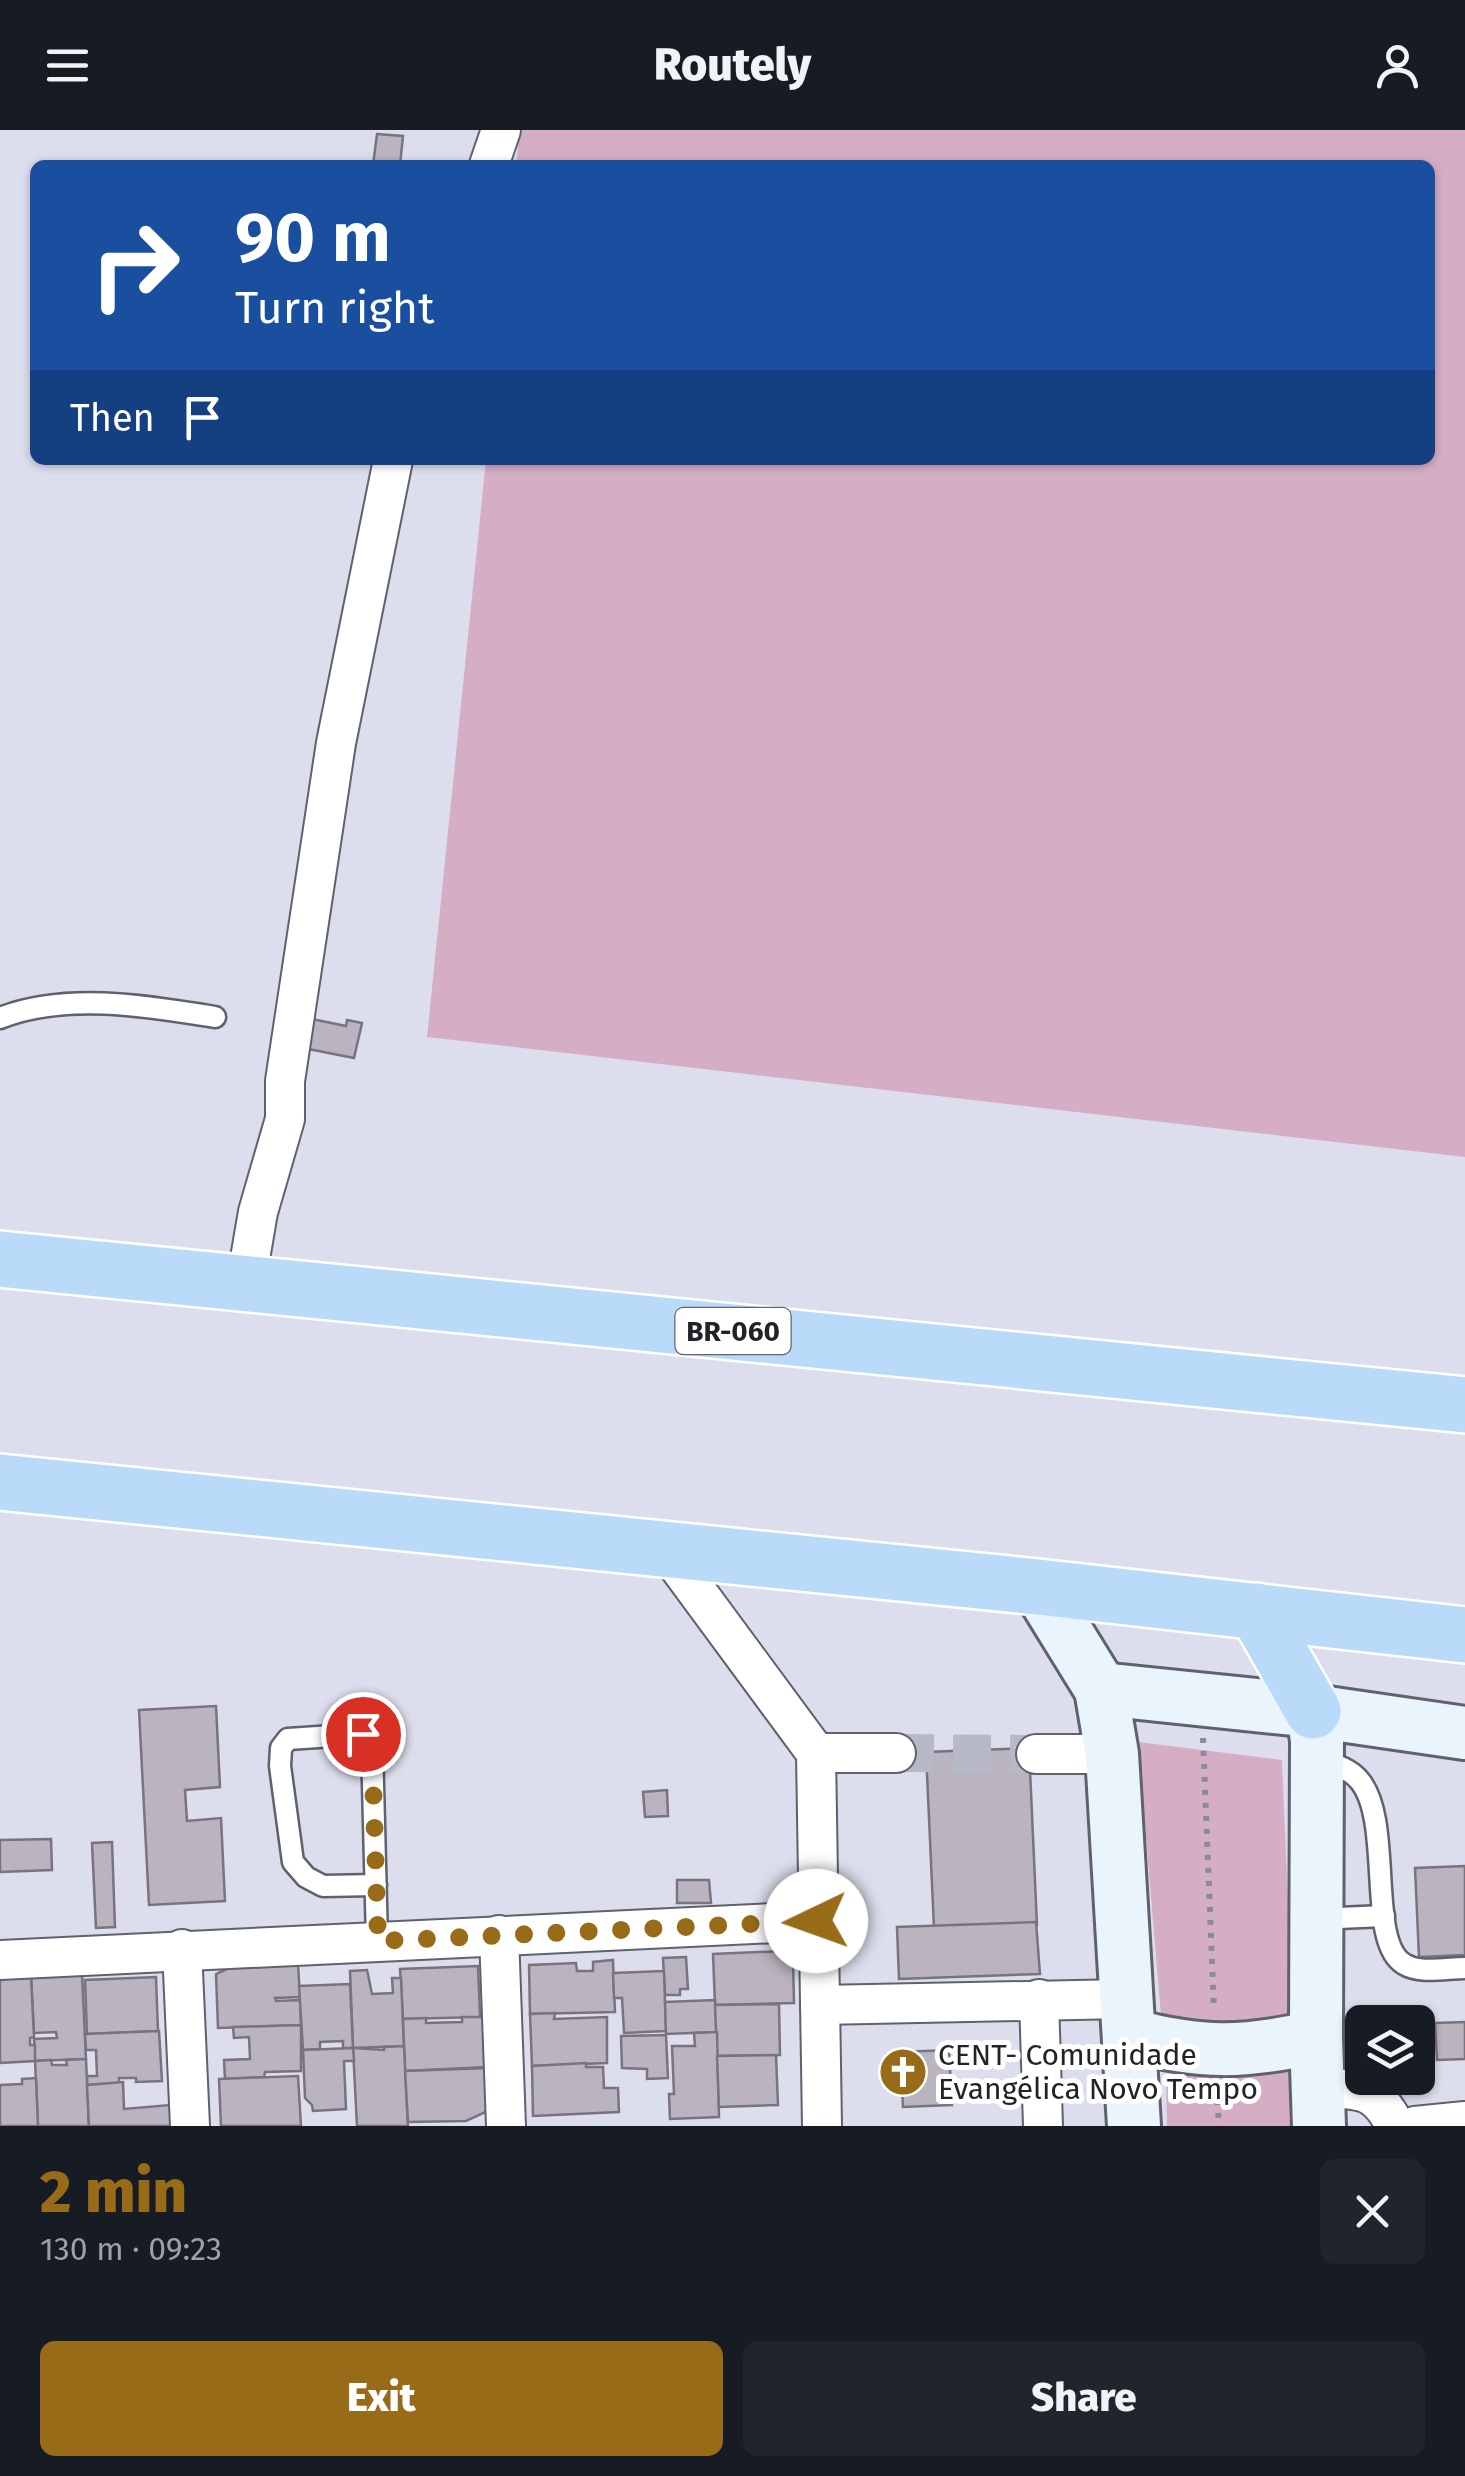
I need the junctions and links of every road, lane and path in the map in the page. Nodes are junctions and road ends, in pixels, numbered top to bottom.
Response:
1 (501, 130) edge
2 (490, 160) edge
3 (392, 465) edge
4 (215, 1017) dead end
5 (0, 1018) edge
6 (0, 1258) edge
7 (246, 1282) junction
8 (1465, 1405) edge
9 (0, 1482) edge
10 (667, 1551) junction
11 (1038, 1587) junction
12 (1256, 1611) junction
13 (1465, 1635) edge
14 (1101, 1689) junction
15 (1201, 1698) junction
16 (1465, 1732) edge
17 (1315, 1734) junction
18 (816, 1753) junction
19 (896, 1753) tunnel mouth
20 (1036, 1754) tunnel mouth
21 (1112, 1754) junction
22 (376, 1885) junction
23 (1384, 1916) junction
24 (1316, 1918) junction
25 (816, 1921) junction
26 (499, 1935) junction
27 (378, 1941) junction
28 (182, 1949) junction
29 (0, 1960) edge
30 (1465, 1968) edge
31 (1039, 1999) junction
32 (820, 2005) junction
33 (1127, 2017) junction
34 (1316, 2037) junction
35 (1216, 2051) junction
36 (1319, 2107) edge
37 (1465, 2121) edge
38 (190, 2126) edge
39 (506, 2126) edge
40 (822, 2126) edge
41 (1043, 2126) edge
42 (1134, 2126) edge
43 (1219, 2126) edge
44 (1395, 2126) edge
45 (1414, 2126) edge

1 - 2 street
3 - 7 street
4 - 5 lane
6 - 7 highway, BR-060
7 - 8 highway, BR-060
9 - 10 highway
10 - 11 highway
10 - 18 street
11 - 12 highway
11 - 14 main road
12 - 13 highway
12 - 17 highway
14 - 15 main road
14 - 21 main road
15 - 17 main road
15 - 35 path
16 - 17 main road
17 - 23 lane
17 - 24 main road
18 - 19 street
18 - 25 street
20 - 21 street
21 - 33 main road
22 - 22 lane
22 - 27 lane
23 - 24 lane
23 - 30 lane
24 - 34 main road
25 - 26 street
25 - 32 street
26 - 27 street
26 - 39 street
27 - 28 street
28 - 29 street
28 - 38 street
31 - 32 street
31 - 33 street
31 - 41 street
32 - 40 street
33 - 35 main road
33 - 42 main road
34 - 35 main road
34 - 36 main road
35 - 43 path
36 - 44 street
37 - 45 street

